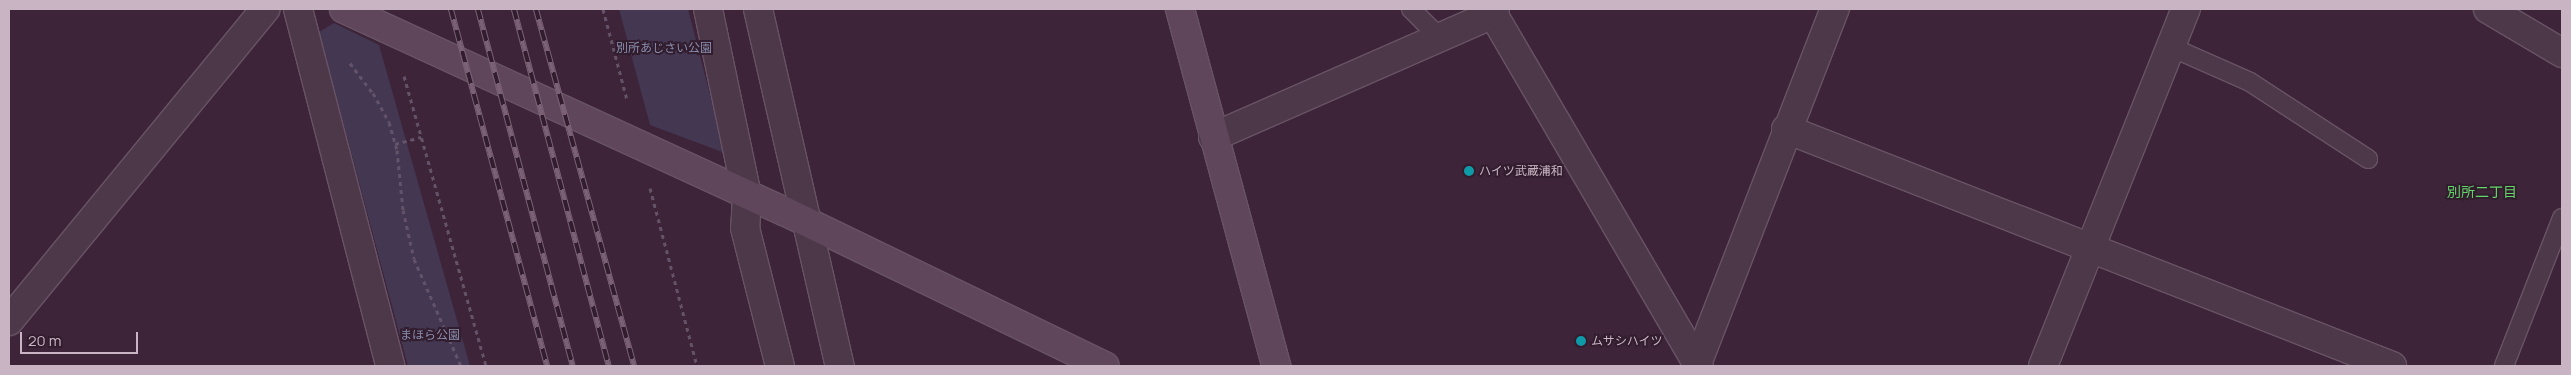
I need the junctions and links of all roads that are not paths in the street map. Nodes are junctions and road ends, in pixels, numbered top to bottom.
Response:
1 (265, 9) edge
2 (298, 9) edge
3 (344, 9) edge
4 (708, 9) edge
5 (758, 9) edge
6 (1180, 9) edge
7 (1411, 9) edge
8 (1835, 9) edge
9 (2186, 9) edge
10 (2488, 9) edge
11 (1494, 11) edge
12 (1439, 38) junction
13 (2171, 47) junction
14 (2562, 53) edge
15 (1786, 129) junction
16 (1213, 137) junction
17 (2368, 160) dead end
18 (747, 195) junction
19 (2562, 218) edge
20 (805, 222) junction
21 (2090, 248) junction
22 (9, 321) edge
23 (1698, 365) edge
24 (390, 366) edge
25 (780, 366) edge
26 (840, 366) edge
27 (1105, 366) edge
28 (1276, 366) edge
29 (2043, 366) edge
30 (2392, 366) edge
31 (2504, 366) edge

1 - 22 street
2 - 24 street
3 - 18 street
4 - 18 street
5 - 20 street
6 - 16 street
7 - 12 lane
8 - 15 street
9 - 13 street
10 - 14 street
11 - 12 street
11 - 23 street
12 - 16 street
13 - 17 lane
13 - 21 street
15 - 21 street
15 - 23 street
16 - 28 street
18 - 20 street
18 - 25 street
19 - 31 lane
20 - 26 street
20 - 27 street
21 - 29 street
21 - 30 street

